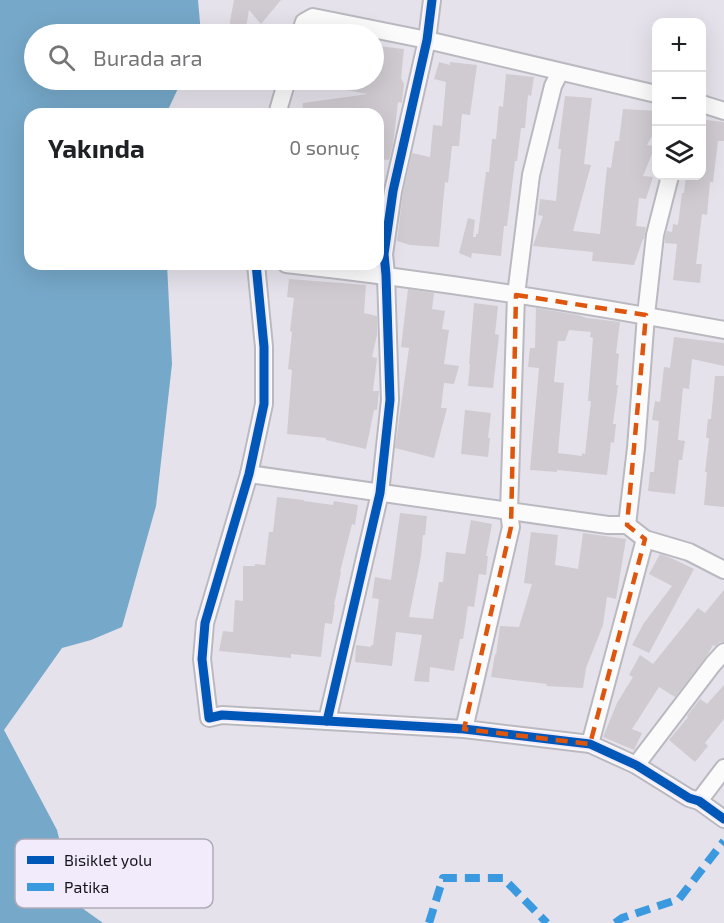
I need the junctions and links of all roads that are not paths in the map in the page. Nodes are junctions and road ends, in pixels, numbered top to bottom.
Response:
1 (432, 0) edge
2 (303, 24) edge
3 (349, 24) edge
4 (384, 31) edge
5 (427, 39) junction
6 (560, 72) junction
7 (284, 90) edge
8 (652, 93) edge
9 (706, 105) edge
10 (279, 108) edge
11 (724, 111) edge
12 (669, 180) edge
13 (257, 270) edge
14 (341, 270) edge
15 (386, 275) junction
16 (516, 295) junction
17 (646, 315) junction
18 (724, 330) edge
19 (249, 474) junction
20 (380, 493) junction
21 (509, 512) junction
22 (627, 525) junction
23 (645, 539) junction
24 (724, 570) edge
25 (724, 652) edge
26 (327, 721) junction
27 (464, 729) junction
28 (590, 744) junction
29 (636, 765) junction
30 (724, 768) edge
31 (699, 801) junction
32 (724, 819) edge

1 - 5 street
2 - 3 street
4 - 5 street
5 - 6 street
5 - 15 street
6 - 8 street
6 - 16 street
7 - 10 street
9 - 11 street
12 - 17 street
13 - 19 street
14 - 15 street
15 - 16 street
15 - 20 street
16 - 17 street
16 - 21 street
17 - 18 street
17 - 22 street
19 - 20 street
19 - 26 street
20 - 21 street
20 - 26 street
21 - 22 street
21 - 27 street
22 - 23 street
23 - 24 street
23 - 28 street
25 - 29 street
26 - 27 street
27 - 28 street
28 - 29 street
29 - 31 street
30 - 31 street
31 - 32 street

